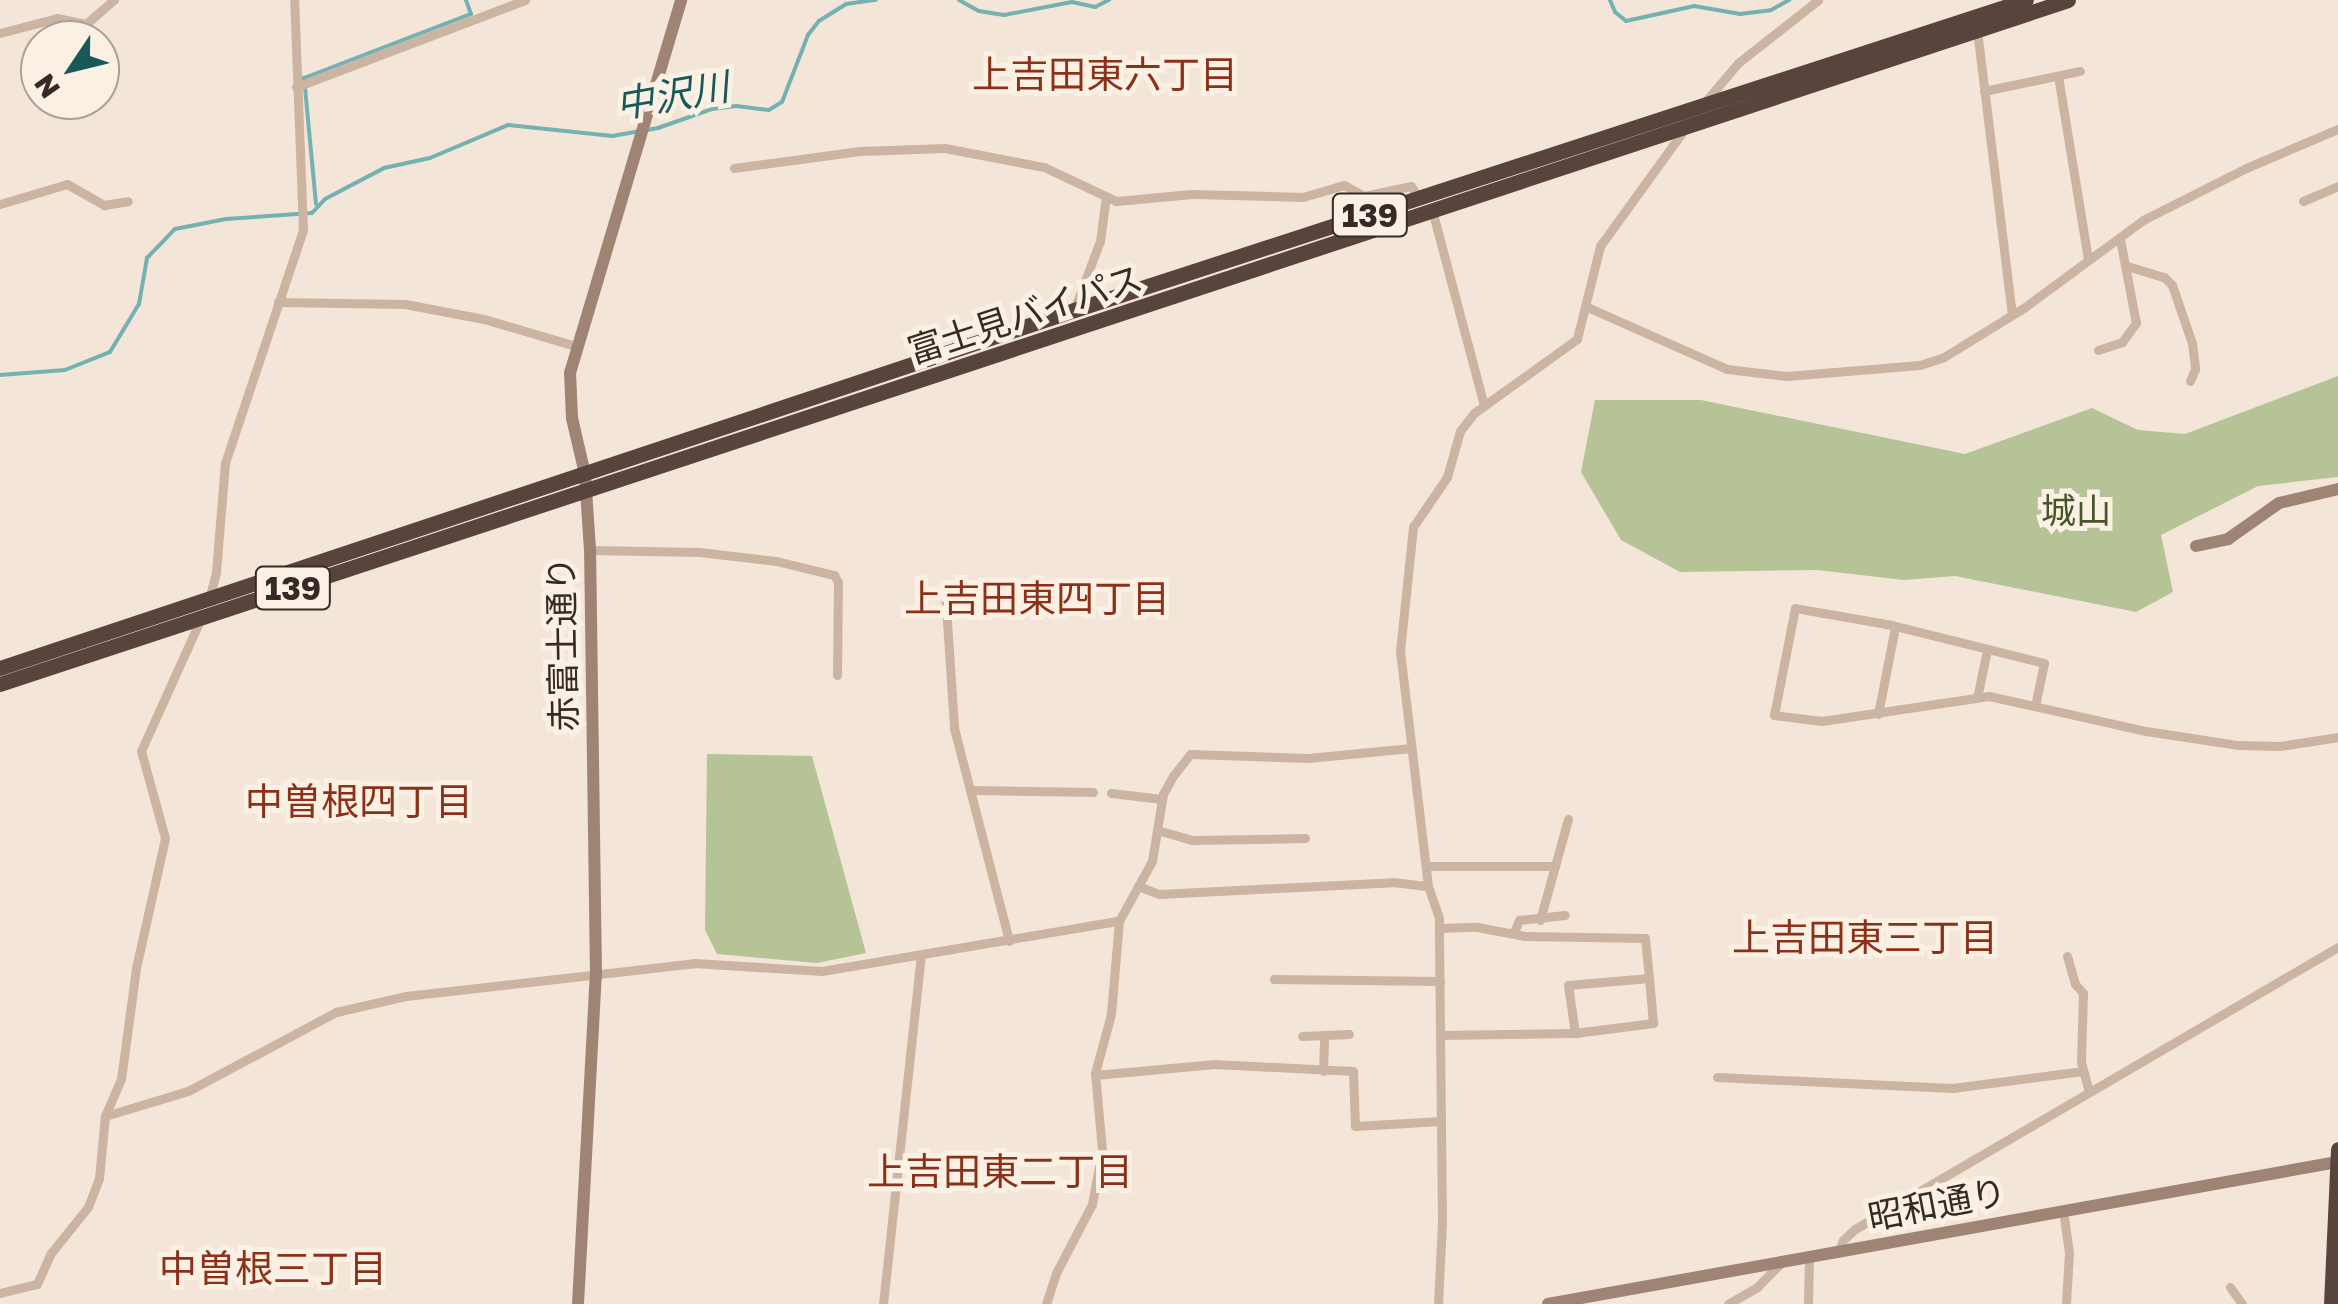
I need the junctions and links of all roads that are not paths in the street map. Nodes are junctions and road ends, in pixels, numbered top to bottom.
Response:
1 (114, 0) edge
2 (294, 0) edge
3 (525, 0) edge
4 (681, 0) edge
5 (1818, 0) edge
6 (2026, 0) edge
7 (2068, 0) edge
8 (1985, 17) edge
9 (0, 33) edge
10 (2080, 71) dead end
11 (2058, 76) junction
12 (296, 87) junction
13 (1984, 91) junction
14 (1698, 110) junction
15 (1686, 127) junction
16 (2338, 129) edge
17 (734, 168) dead end
18 (2338, 186) edge
19 (1106, 196) junction
20 (128, 201) dead end
21 (2303, 201) dead end
22 (0, 204) edge
23 (1426, 205) junction
24 (2120, 239) junction
25 (2088, 260) junction
26 (2127, 266) junction
27 (278, 302) junction
28 (1586, 306) junction
29 (1074, 310) junction
30 (2012, 314) junction
31 (576, 346) junction
32 (2098, 350) dead end
33 (2190, 381) dead end
34 (1484, 405) junction
35 (585, 482) junction
36 (2338, 489) edge
37 (2196, 546) dead end
38 (590, 550) junction
39 (946, 591) dead end
40 (208, 602) junction
41 (201, 618) junction
42 (1896, 627) junction
43 (1987, 650) junction
44 (0, 668) edge
45 (837, 675) dead end
46 (0, 684) edge
47 (1978, 698) junction
48 (2035, 706) junction
49 (1878, 714) junction
50 (2338, 737) edge
51 (1412, 748) junction
52 (973, 790) junction
53 (1093, 792) dead end
54 (1110, 792) dead end
55 (1162, 800) junction
56 (1568, 819) dead end
57 (1157, 830) junction
58 (1305, 838) dead end
59 (1426, 866) junction
60 (1555, 866) junction
61 (1138, 886) junction
62 (1428, 886) junction
63 (1565, 915) dead end
64 (1540, 920) junction
65 (1118, 921) junction
66 (1439, 928) junction
67 (1514, 932) junction
68 (1009, 941) junction
69 (2338, 946) edge
70 (2067, 956) dead end
71 (921, 957) junction
72 (596, 975) junction
73 (1649, 978) junction
74 (1274, 979) dead end
75 (1440, 980) junction
76 (1574, 1032) junction
77 (1350, 1034) dead end
78 (1440, 1035) junction
79 (1302, 1036) dead end
80 (1324, 1037) junction
81 (2083, 1070) junction
82 (1323, 1071) junction
83 (1096, 1075) junction
84 (1717, 1077) dead end
85 (2089, 1091) junction
86 (105, 1116) junction
87 (1441, 1121) junction
88 (2338, 1148) edge
89 (2337, 1162) edge
90 (2063, 1210) junction
91 (1838, 1252) junction
92 (1809, 1256) junction
93 (1782, 1262) junction
94 (2230, 1287) dead end
95 (0, 1292) edge
96 (578, 1304) edge
97 (883, 1304) edge
98 (1046, 1304) edge
99 (1438, 1304) edge
100 (1548, 1304) edge
101 (1728, 1304) edge
102 (1808, 1304) edge
103 (2066, 1304) edge
104 (2242, 1304) edge
105 (2331, 1304) edge

1 - 9 street
2 - 12 street
3 - 12 street
4 - 31 street, 赤富士通り
5 - 14 street
6 - 8 highway, 富士見バイパス / 139
7 - 8 highway, 富士見バイパス / 139
8 - 13 street
8 - 14 highway, 富士見バイパス / 139
8 - 15 highway, 富士見バイパス / 139
10 - 11 street
11 - 13 street
11 - 25 street
12 - 27 street
13 - 30 street
14 - 15 street
14 - 23 highway, 富士見バイパス / 139
15 - 23 highway, 富士見バイパス / 139
15 - 28 street
16 - 24 street
17 - 19 street
18 - 21 street
19 - 23 street
19 - 29 street
20 - 22 street
23 - 29 highway, 富士見バイパス / 139
23 - 34 street
23 - 35 highway, 富士見バイパス / 139
24 - 25 street
24 - 26 street
25 - 30 street
26 - 32 street
26 - 33 street
27 - 31 street
27 - 40 street
28 - 30 street
28 - 34 street
29 - 35 highway, 富士見バイパス / 139
31 - 35 street, 赤富士通り
34 - 51 street
35 - 38 street, 赤富士通り
35 - 40 highway, 富士見バイパス / 139
35 - 41 highway, 富士見バイパス / 139
36 - 37 street
38 - 45 street
38 - 72 street, 赤富士通り
39 - 52 street
40 - 41 street
40 - 44 highway, 富士見バイパス / 139
41 - 46 highway, 富士見バイパス / 139
41 - 86 street
42 - 43 street
42 - 49 street
42 - 49 street
43 - 47 street
43 - 48 street
47 - 48 street
47 - 49 street
48 - 50 street
51 - 55 street
51 - 59 street
52 - 53 street
52 - 68 street
54 - 55 street
55 - 57 street
56 - 60 street
57 - 58 street
57 - 61 street
59 - 60 street
59 - 62 street
60 - 64 street
61 - 62 street
61 - 65 street
62 - 66 street
63 - 64 street
64 - 67 street
65 - 68 street
65 - 83 street
66 - 67 street
66 - 75 street
67 - 73 street
68 - 71 street
69 - 85 street
70 - 81 street
71 - 72 street
71 - 97 street
72 - 86 street
72 - 96 street, 赤富士通り
73 - 76 street
73 - 76 street
74 - 75 street
75 - 78 street
76 - 78 street
77 - 80 street
78 - 87 street
79 - 80 street
80 - 82 street
81 - 84 street
81 - 85 street
82 - 83 street
82 - 87 street
83 - 98 street
85 - 91 street
86 - 95 street
87 - 99 street
88 - 89 highway
89 - 90 street, 昭和通り
89 - 105 highway
90 - 91 street, 昭和通り
90 - 103 street
91 - 92 street, 昭和通り
92 - 93 street, 昭和通り
92 - 102 street
93 - 100 street, 昭和通り
93 - 101 street
94 - 104 street

